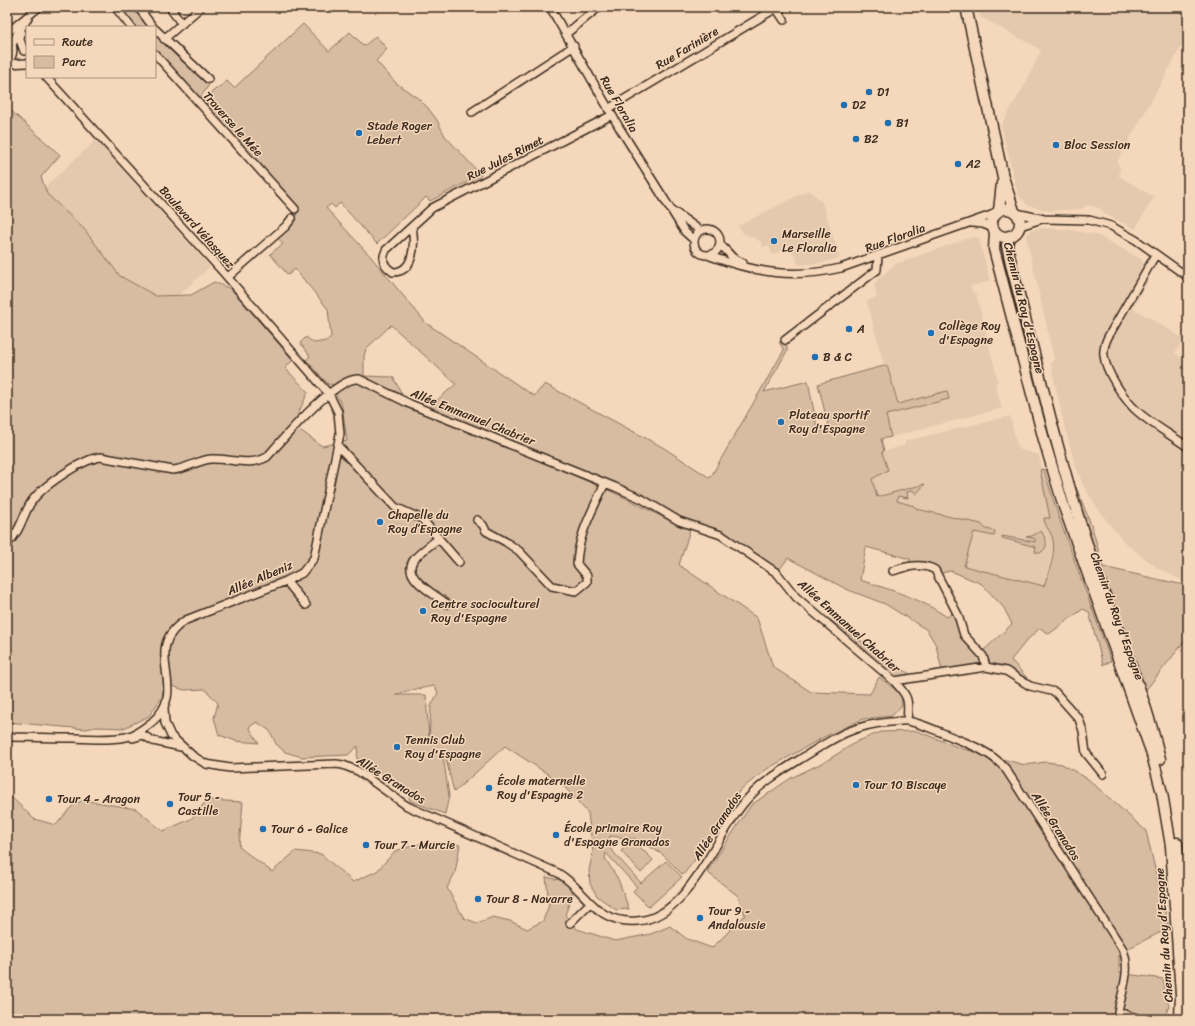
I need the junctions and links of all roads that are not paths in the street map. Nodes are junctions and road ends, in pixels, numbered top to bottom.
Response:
1 (38, 7) edge
2 (114, 7) edge
3 (138, 7) edge
4 (175, 7) edge
5 (201, 7) edge
6 (550, 7) edge
7 (599, 7) edge
8 (777, 7) edge
9 (966, 7) edge
10 (30, 14) junction
11 (784, 20) dead end
12 (182, 24) junction
13 (130, 26) edge
14 (152, 26) edge
15 (22, 27) junction
16 (156, 30) edge
17 (7, 33) edge
18 (567, 33) junction
19 (164, 39) junction
20 (11, 46) edge
21 (574, 46) junction
22 (25, 53) edge
23 (156, 55) edge
24 (26, 63) edge
25 (7, 64) edge
26 (47, 78) edge
27 (208, 79) dead end
28 (472, 112) dead end
29 (610, 112) junction
30 (1002, 177) junction
31 (295, 209) dead end
32 (672, 210) junction
33 (998, 212) junction
34 (1015, 212) junction
35 (292, 218) dead end
36 (1044, 219) junction
37 (970, 223) junction
38 (1020, 226) junction
39 (412, 227) junction
40 (994, 230) junction
41 (701, 231) junction
42 (1009, 236) junction
43 (694, 240) junction
44 (721, 245) junction
45 (1156, 254) junction
46 (878, 255) junction
47 (710, 256) junction
48 (755, 269) junction
49 (228, 277) junction
50 (1188, 277) edge
51 (785, 340) dead end
52 (329, 394) junction
53 (338, 446) junction
54 (1188, 447) edge
55 (605, 483) junction
56 (1070, 486) junction
57 (1059, 488) junction
58 (477, 520) dead end
59 (439, 538) junction
60 (7, 544) edge
61 (459, 562) dead end
62 (893, 571) dead end
63 (286, 582) junction
64 (447, 604) dead end
65 (306, 605) dead end
66 (986, 667) junction
67 (894, 681) junction
68 (164, 708) junction
69 (907, 721) junction
70 (148, 725) junction
71 (143, 735) junction
72 (7, 737) edge
73 (112, 740) junction
74 (182, 747) junction
75 (1103, 774) dead end
76 (590, 903) junction
77 (570, 923) dead end
78 (1188, 944) edge
79 (1116, 1015) edge
80 (1182, 1016) edge
81 (1140, 1019) edge

1 - 10 street
2 - 13 street
3 - 14 street, Traverse le Mée
4 - 12 street
5 - 12 street
6 - 18 street, Rue Floralia
7 - 18 street
8 - 11 street
8 - 29 street, Rue Farinière
9 - 30 street
10 - 15 street
10 - 17 street
12 - 19 street
15 - 20 street
15 - 22 street
16 - 19 street, Traverse le Mée
18 - 21 street, Rue Floralia
19 - 27 street, Traverse le Mée
20 - 22 street
20 - 25 street
21 - 28 street
21 - 29 street, Rue Floralia
23 - 31 street, Traverse le Mée
24 - 25 street
26 - 49 street, Boulevard Vélasquez
29 - 32 street, Rue Floralia
29 - 39 street, Rue Jules Rimet
30 - 33 street
30 - 34 street
32 - 41 street, Rue Floralia
32 - 43 street, Rue Floralia
33 - 34 street
33 - 37 street, Rue Floralia
33 - 40 street
34 - 36 street
34 - 38 street
35 - 49 street
36 - 38 street
36 - 45 street
37 - 40 street, Rue Floralia
37 - 46 street, Rue Floralia
38 - 42 street
39 - 39 street, Rue Jules Rimet
40 - 42 street
40 - 57 street, Chemin du Roy d'Espagne
41 - 43 street
41 - 44 street
42 - 56 street, Chemin du Roy d'Espagne
43 - 47 street
44 - 47 street
44 - 48 street, Rue Floralia
45 - 50 street
45 - 54 street
46 - 48 street, Rue Floralia
46 - 51 street
47 - 48 street, Rue Floralia
49 - 52 street, Boulevard Vélasquez
52 - 53 street, Allée Albeniz
52 - 55 street, Allée Emmanuel Chabrier
52 - 60 street, Allée Emmanuel Chabrier
53 - 59 street
53 - 63 street, Allée Albeniz
55 - 58 street
55 - 67 street, Allée Emmanuel Chabrier
56 - 57 street
56 - 78 street, Chemin du Roy d'Espagne
57 - 80 street, Chemin du Roy d'Espagne
59 - 61 street
59 - 64 street
62 - 66 street
63 - 65 street
63 - 68 street, Allée Albeniz
66 - 67 street
66 - 75 street
67 - 69 street, Allée Emmanuel Chabrier
68 - 70 street, Allée Albeniz
68 - 74 street, Allée Granados
69 - 76 street, Allée Granados
69 - 79 street, Allée Granados
70 - 71 street, Allée Albeniz
70 - 73 street, Allée Albeniz
71 - 73 street
71 - 74 street, Allée Granados
72 - 73 street, Allée Albeniz
74 - 76 street, Allée Granados
76 - 77 street
79 - 81 street, Allée Granados

